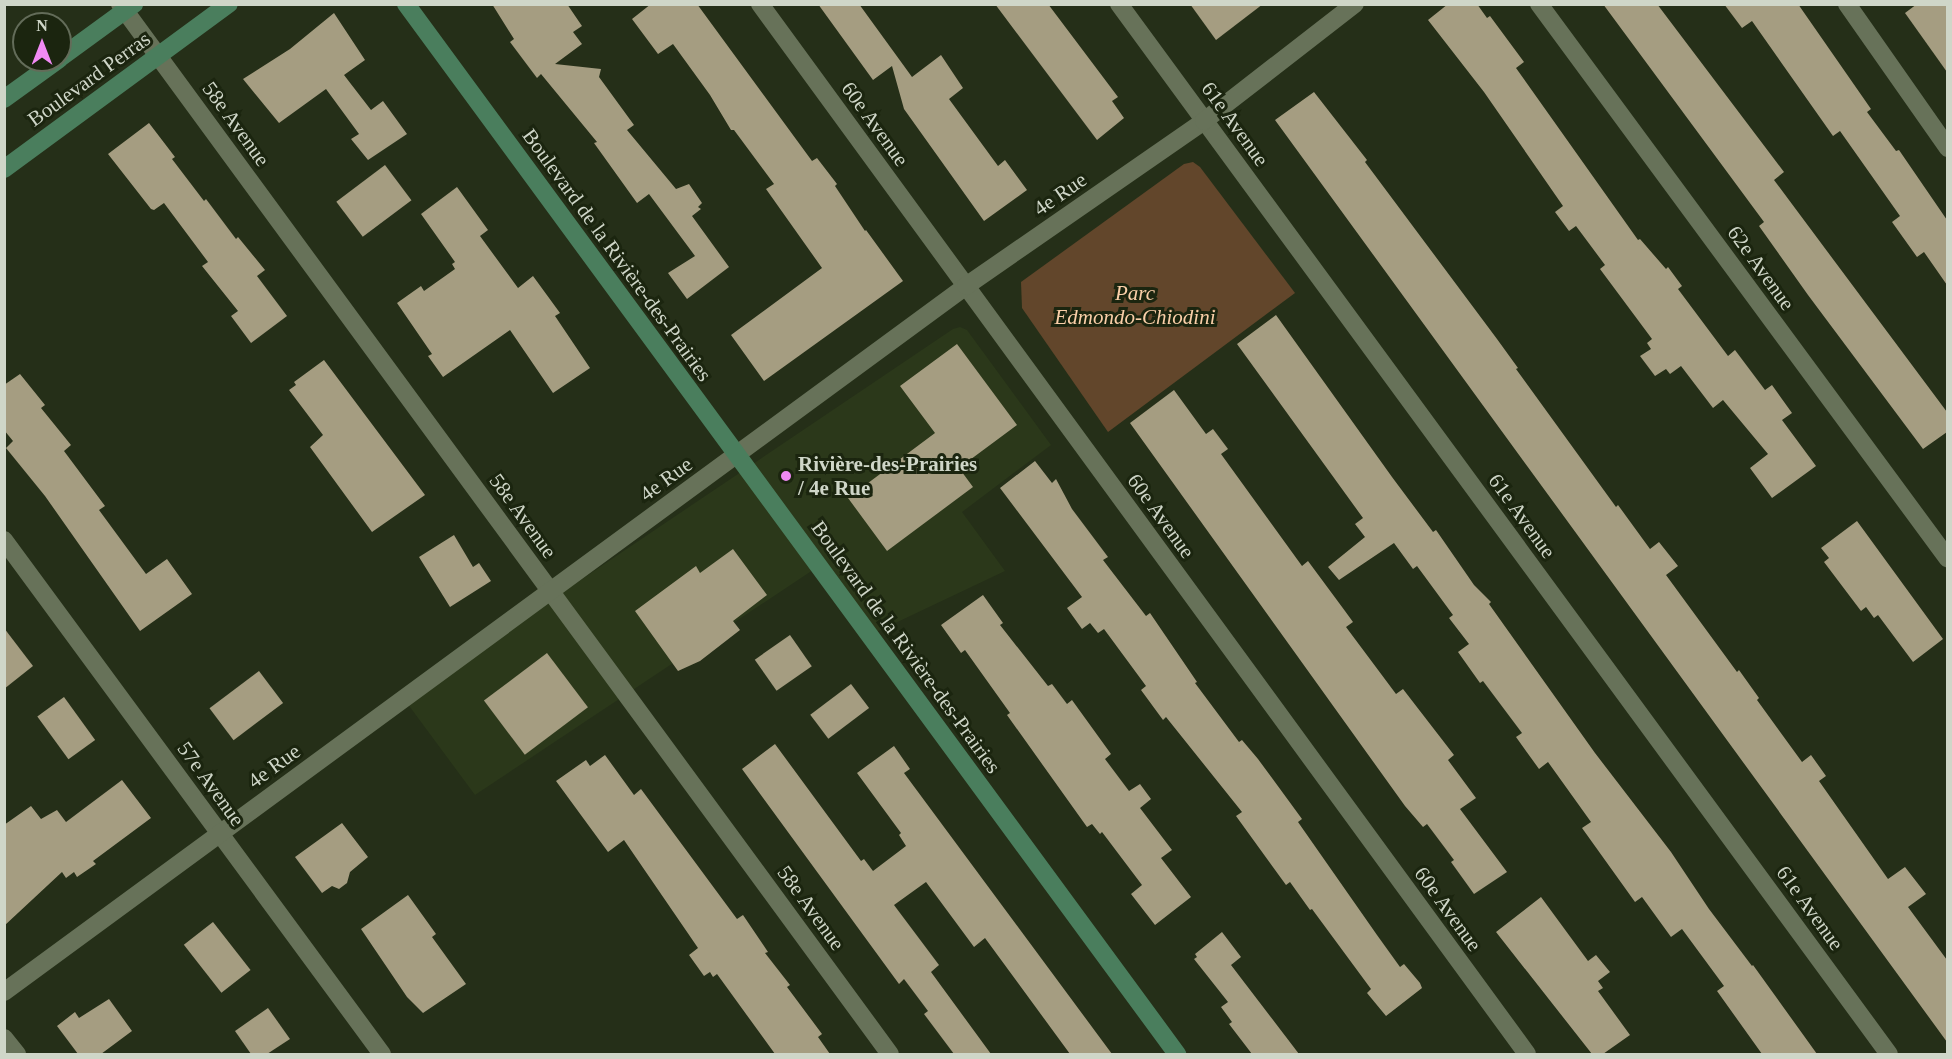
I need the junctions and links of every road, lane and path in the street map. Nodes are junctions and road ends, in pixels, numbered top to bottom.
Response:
1 (229, 4) edge
2 (406, 4) edge
3 (760, 4) edge
4 (1119, 4) edge
5 (1355, 4) edge
6 (1539, 4) edge
7 (1847, 4) edge
8 (126, 7) edge
9 (72, 49) edge
10 (157, 57) junction
11 (41, 72) edge
12 (4, 99) edge
13 (1204, 120) junction
14 (1947, 148) edge
15 (4, 169) edge
16 (966, 286) junction
17 (736, 456) junction
18 (4, 540) edge
19 (1947, 559) edge
20 (550, 591) junction
21 (220, 834) junction
22 (4, 992) edge
23 (4, 1038) edge
24 (17, 1054) edge
25 (382, 1054) edge
26 (890, 1054) edge
27 (1177, 1054) edge
28 (1527, 1054) edge
29 (1889, 1054) edge

1 - 10 street, Boulevard Perras
2 - 17 street, Boulevard de la Rivière-des-Prairies
3 - 16 street, 60e Avenue
4 - 13 street, 61e Avenue
5 - 13 street, 4e Rue
6 - 19 street, 62e Avenue
7 - 14 street
8 - 9 street, Boulevard Perras
8 - 10 street, 58e Avenue
10 - 15 street, Boulevard Perras
10 - 20 street, 58e Avenue
11 - 12 street, Boulevard Perras
13 - 16 street, 4e Rue
13 - 29 street, 61e Avenue
16 - 17 street, 4e Rue
16 - 28 street, 60e Avenue
17 - 20 street, 4e Rue
17 - 27 street, Boulevard de la Rivière-des-Prairies
18 - 21 street, 57e Avenue
20 - 21 street, 4e Rue
20 - 26 street, 58e Avenue
21 - 22 street, 4e Rue
21 - 25 street, 57e Avenue
23 - 24 street

